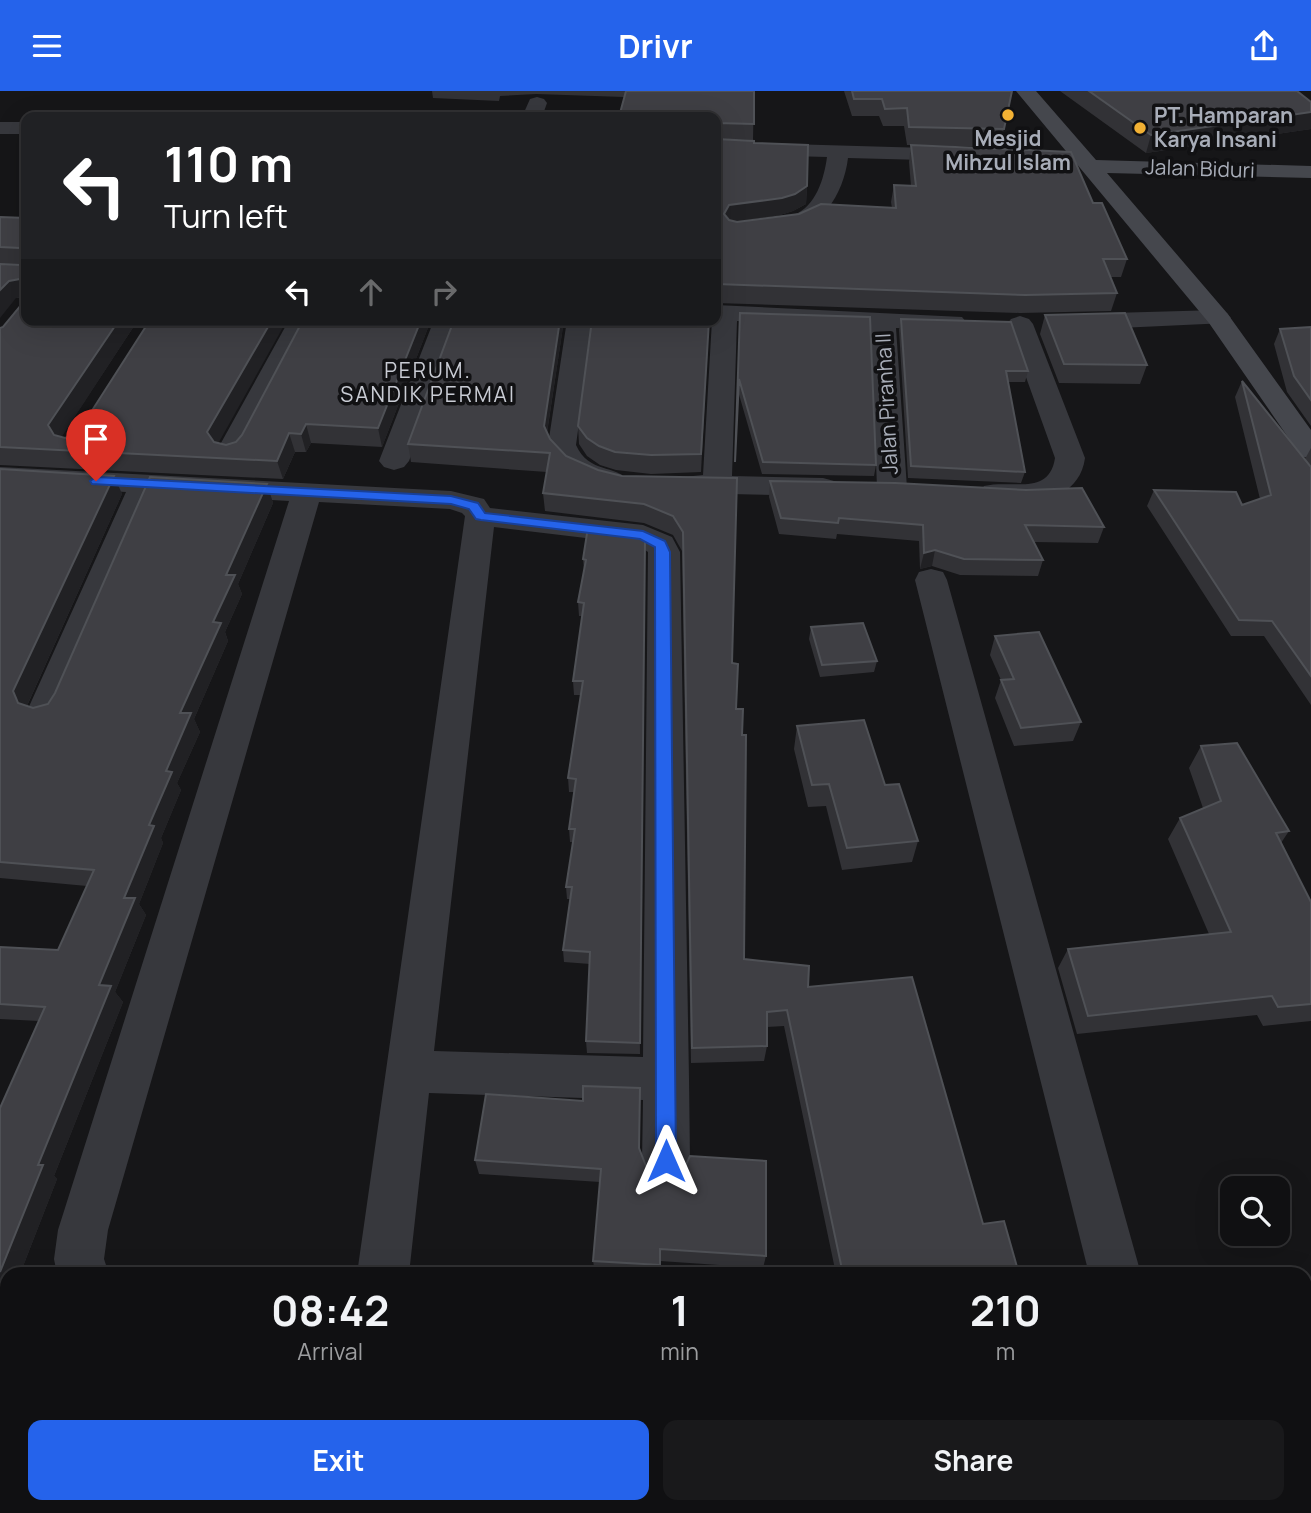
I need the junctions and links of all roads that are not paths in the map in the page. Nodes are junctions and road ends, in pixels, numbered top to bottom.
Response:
1 (1026, 91) edge
2 (0, 128) edge
3 (21, 128) edge
4 (721, 148) edge
5 (838, 152) junction
6 (987, 156) edge
7 (1055, 157) edge
8 (1085, 162) junction
9 (1311, 172) edge
10 (750, 228) edge
11 (721, 314) edge
12 (1218, 318) junction
13 (883, 319) junction
14 (998, 323) junction
15 (299, 326) edge
16 (445, 326) edge
17 (579, 326) edge
18 (721, 326) edge
19 (1311, 450) edge
20 (231, 452) edge
21 (394, 461) dead end
22 (0, 476) edge
23 (145, 483) junction
24 (717, 484) junction
25 (307, 492) junction
26 (967, 492) edge
27 (481, 516) junction
28 (931, 580) dead end
29 (45, 711) edge
30 (410, 1071) junction
31 (666, 1079) junction
32 (666, 1161) dead end
33 (81, 1267) edge
34 (384, 1267) edge
35 (1113, 1267) edge

1 - 8 main road
2 - 3 street
4 - 5 street
5 - 6 street
5 - 10 street
7 - 8 street
8 - 9 main road, Jalan Biduri
8 - 12 main road
11 - 13 street
12 - 14 street
12 - 19 main road
13 - 14 street
13 - 24 street, Jalan Piranha II
14 - 26 street
15 - 20 street
16 - 21 street
17 - 24 street
18 - 24 street
22 - 23 street
23 - 25 street
23 - 29 street
25 - 27 street
25 - 33 street
27 - 30 street
27 - 31 street
28 - 35 street
30 - 31 street
30 - 34 street
31 - 32 street

